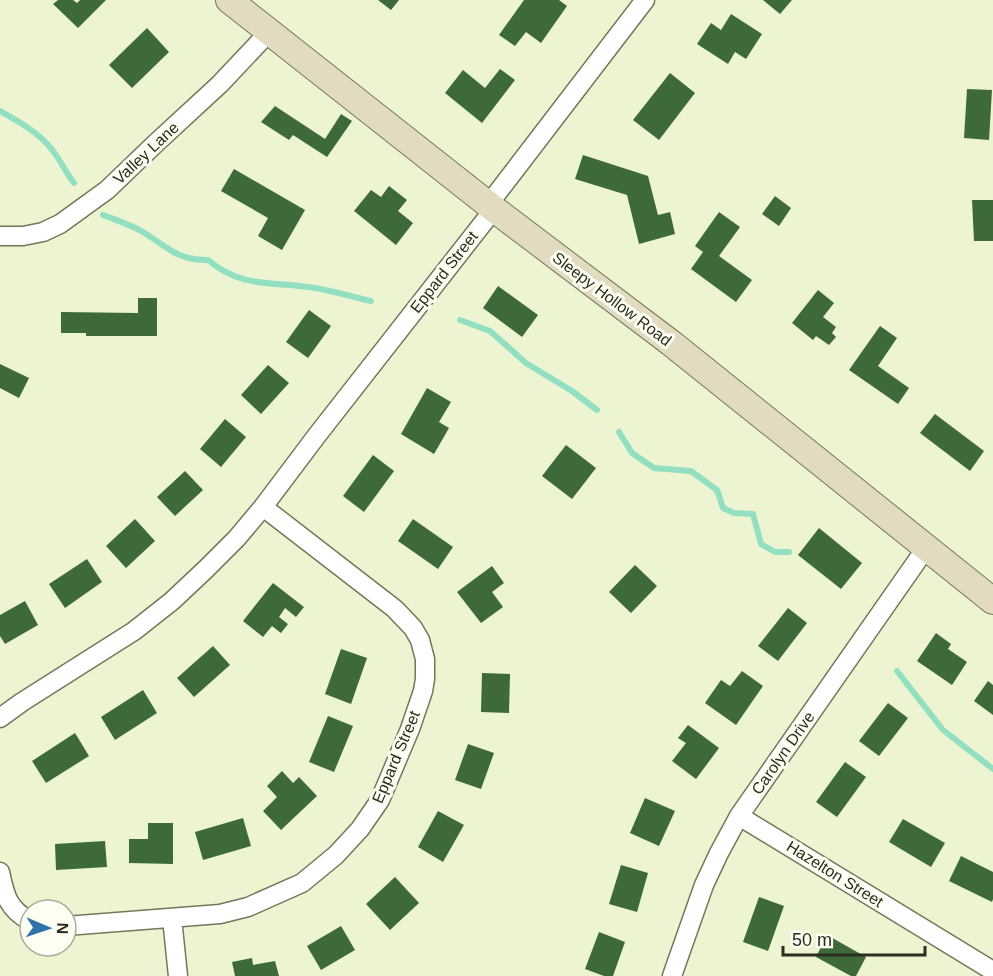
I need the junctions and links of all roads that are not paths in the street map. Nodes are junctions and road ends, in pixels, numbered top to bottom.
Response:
1 (229, 0) edge
2 (645, 0) edge
3 (269, 32) junction
4 (491, 207) junction
5 (0, 236) edge
6 (263, 507) junction
7 (926, 548) junction
8 (993, 601) edge
9 (0, 718) edge
10 (739, 816) junction
11 (0, 872) edge
12 (18, 914) edge
13 (172, 918) junction
14 (78, 925) edge
15 (993, 970) edge
16 (178, 976) edge
17 (672, 976) edge
18 (990, 976) edge

1 - 3 main road, Sleepy Hollow Road
2 - 4 street, Eppard Street
3 - 4 main road, Sleepy Hollow Road
3 - 5 street, Valley Lane
4 - 6 street, Eppard Street
4 - 7 main road, Sleepy Hollow Road
6 - 9 street, Eppard Street
6 - 13 street, Eppard Street
7 - 8 main road, Sleepy Hollow Road
7 - 10 street, Carolyn Drive
10 - 15 street, Hazelton Street
10 - 17 street, Carolyn Drive
11 - 12 street
13 - 14 street, Eppard Street
13 - 16 street
15 - 18 street

